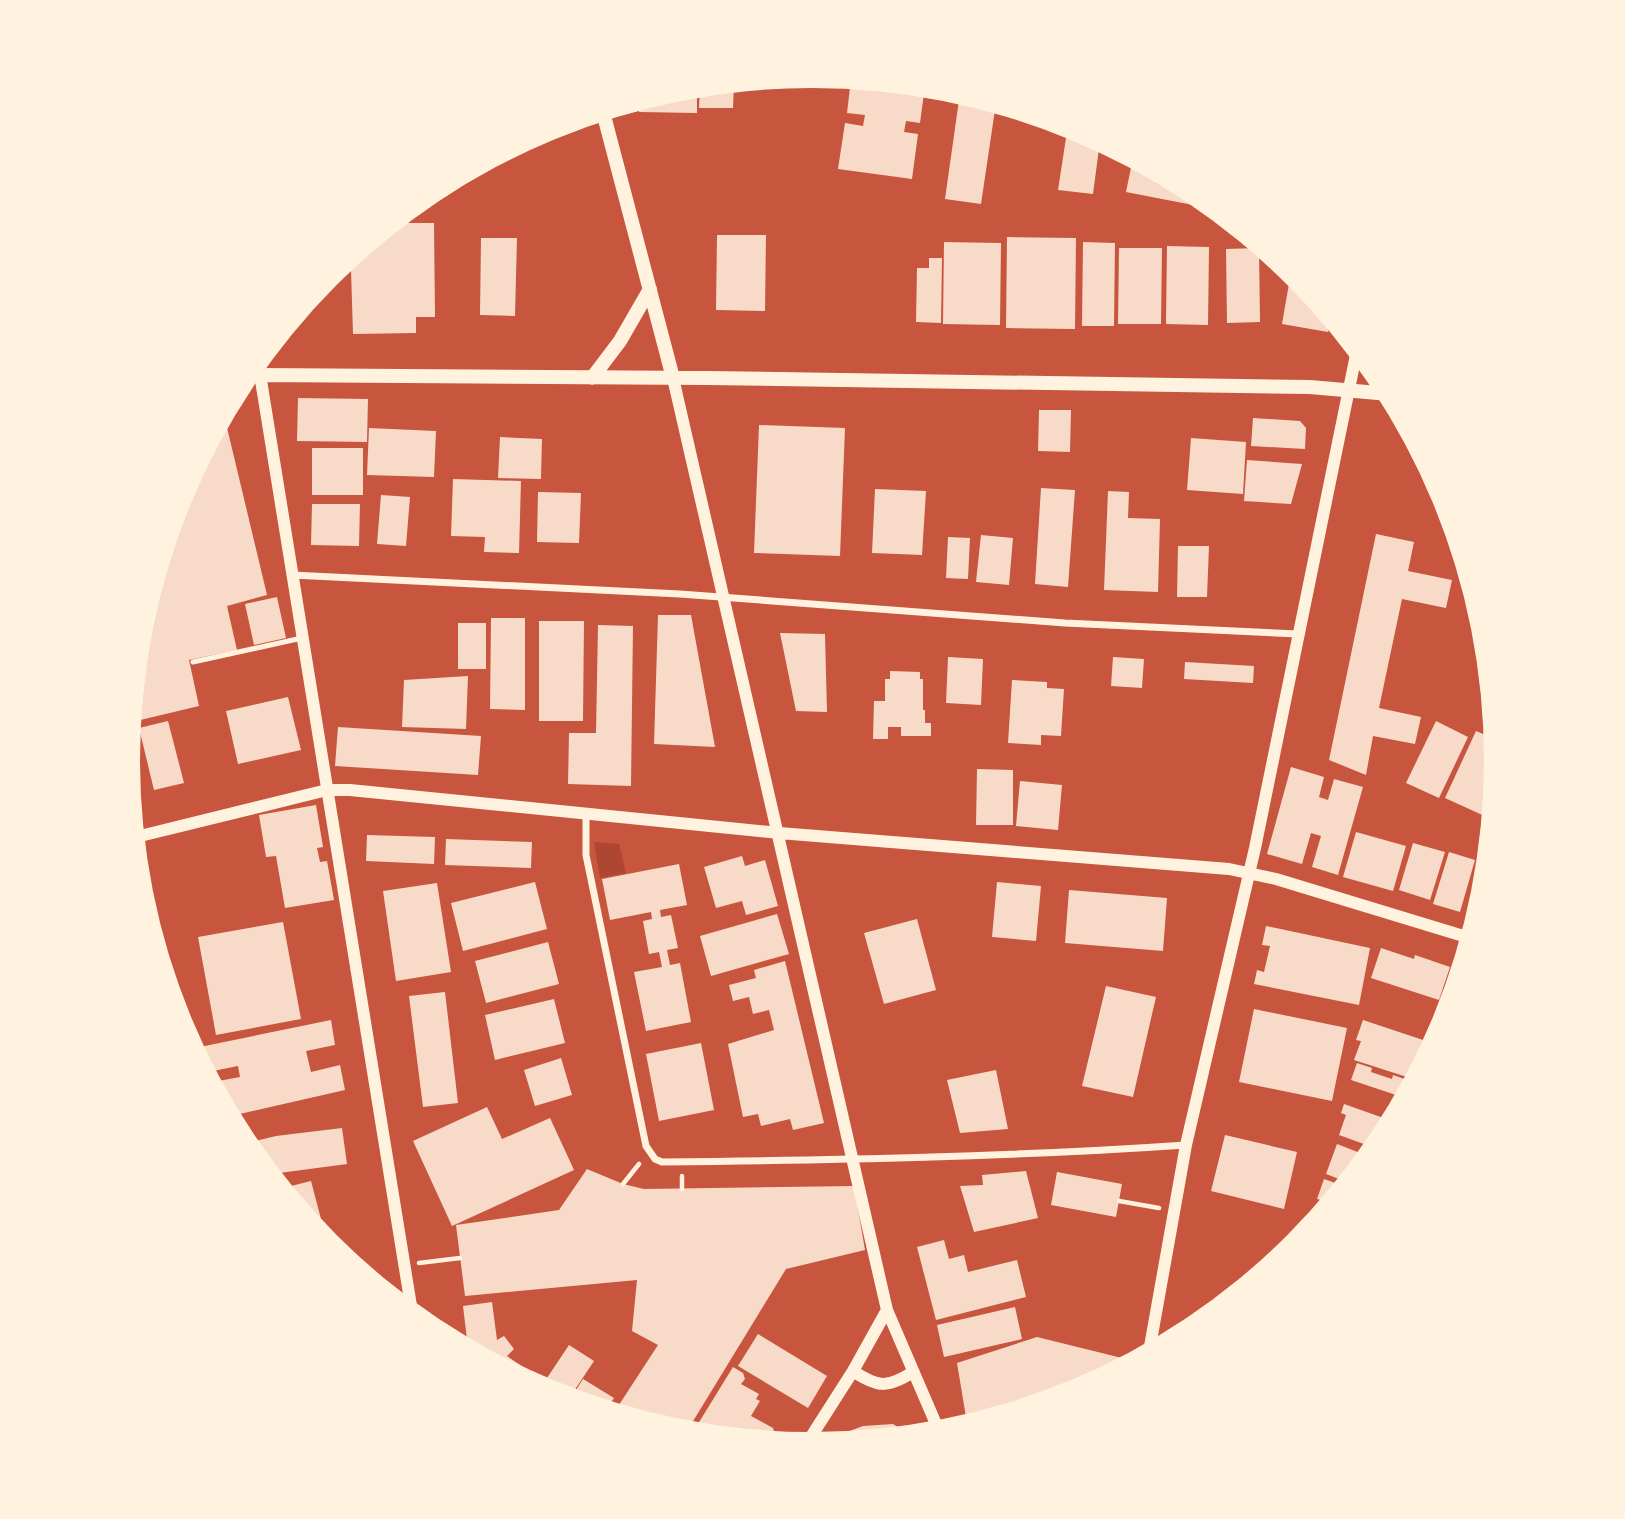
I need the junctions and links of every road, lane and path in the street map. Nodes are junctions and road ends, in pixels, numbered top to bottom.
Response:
1 (605, 120) edge
2 (650, 289) junction
3 (1354, 362) edge
4 (266, 369) edge
5 (260, 377) edge
6 (592, 378) junction
7 (674, 379) junction
8 (1349, 389) junction
9 (1375, 392) edge
10 (292, 575) junction
11 (724, 596) junction
12 (1298, 634) junction
13 (302, 638) junction
14 (193, 662) dead end
15 (327, 790) junction
16 (586, 814) junction
17 (779, 833) junction
18 (145, 835) edge
19 (1250, 872) junction
20 (1461, 935) edge
21 (1186, 1145) junction
22 (853, 1160) junction
23 (639, 1164) dead end
24 (682, 1176) dead end
25 (623, 1184) dead end
26 (682, 1189) dead end
27 (1119, 1201) dead end
28 (1163, 1209) dead end
29 (460, 1258) dead end
30 (404, 1265) junction
31 (410, 1298) edge
32 (887, 1310) junction
33 (1151, 1339) edge
34 (853, 1371) junction
35 (913, 1372) junction
36 (934, 1421) edge
37 (814, 1432) edge

1 - 2 main road
2 - 6 main road
2 - 7 main road
3 - 8 street
4 - 6 main road
5 - 10 street
6 - 7 main road
7 - 8 main road
7 - 11 street
8 - 9 main road
8 - 12 street
10 - 11 street
10 - 13 street
11 - 12 street
11 - 17 street
12 - 19 street
13 - 14 lane
13 - 15 street
15 - 16 street
15 - 18 street
15 - 30 street
16 - 17 street
16 - 22 street
17 - 19 street
17 - 22 street
19 - 20 street
19 - 21 street
21 - 22 street
21 - 33 street
22 - 32 street
23 - 25 path
24 - 26 path
27 - 28 path
29 - 30 path
30 - 31 street
32 - 34 street
32 - 35 street
34 - 35 street
34 - 37 street
35 - 36 street

